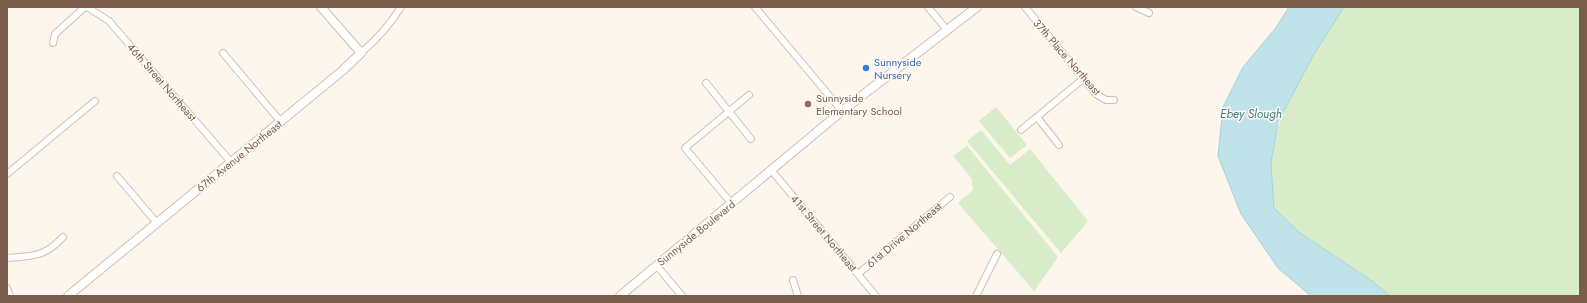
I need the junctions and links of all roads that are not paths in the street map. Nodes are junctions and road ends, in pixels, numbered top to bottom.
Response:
1 (86, 7) edge
2 (321, 7) edge
3 (401, 7) edge
4 (756, 7) edge
5 (928, 7) edge
6 (977, 7) edge
7 (1025, 7) edge
8 (1136, 7) edge
9 (1149, 13) dead end
10 (947, 30) junction
11 (53, 43) dead end
12 (223, 53) dead end
13 (361, 53) junction
14 (1084, 79) junction
15 (706, 83) dead end
16 (749, 95) dead end
17 (1114, 100) dead end
18 (94, 101) dead end
19 (729, 111) junction
20 (842, 111) junction
21 (1037, 117) junction
22 (281, 122) junction
23 (1021, 130) dead end
24 (751, 139) dead end
25 (1059, 145) dead end
26 (231, 162) junction
27 (772, 171) junction
28 (7, 174) edge
29 (117, 176) dead end
30 (950, 197) dead end
31 (732, 204) junction
32 (156, 222) junction
33 (63, 237) dead end
34 (997, 254) dead end
35 (7, 258) edge
36 (657, 266) junction
37 (858, 274) junction
38 (793, 280) dead end
39 (7, 288) edge
40 (10, 296) edge
41 (68, 296) edge
42 (620, 296) edge
43 (682, 296) edge
44 (798, 296) edge
45 (876, 296) edge
46 (976, 296) edge

1 - 11 street
1 - 26 street, 46th Street Northeast
2 - 13 street
3 - 13 street, 67th Avenue Northeast
4 - 20 street
5 - 10 street
6 - 10 street
7 - 14 street, 37th Place Northeast
8 - 9 street
10 - 20 street
12 - 22 street
13 - 22 street, 67th Avenue Northeast
14 - 17 street, 37th Place Northeast
14 - 21 street
15 - 19 street
16 - 19 street
18 - 28 street
19 - 24 street
19 - 31 street
20 - 27 street, Sunnyside Boulevard
21 - 23 street
21 - 25 street
22 - 26 street, 67th Avenue Northeast
26 - 32 street, 67th Avenue Northeast
27 - 31 street, Sunnyside Boulevard
27 - 37 street, 41st Street Northeast
29 - 32 street
30 - 37 street, 61st Drive Northeast
31 - 36 street, Sunnyside Boulevard
32 - 41 street, 67th Avenue Northeast
33 - 35 street
34 - 46 street
36 - 42 street, Sunnyside Boulevard
36 - 43 street
37 - 45 street, 41st Street Northeast
38 - 44 street
39 - 40 street

